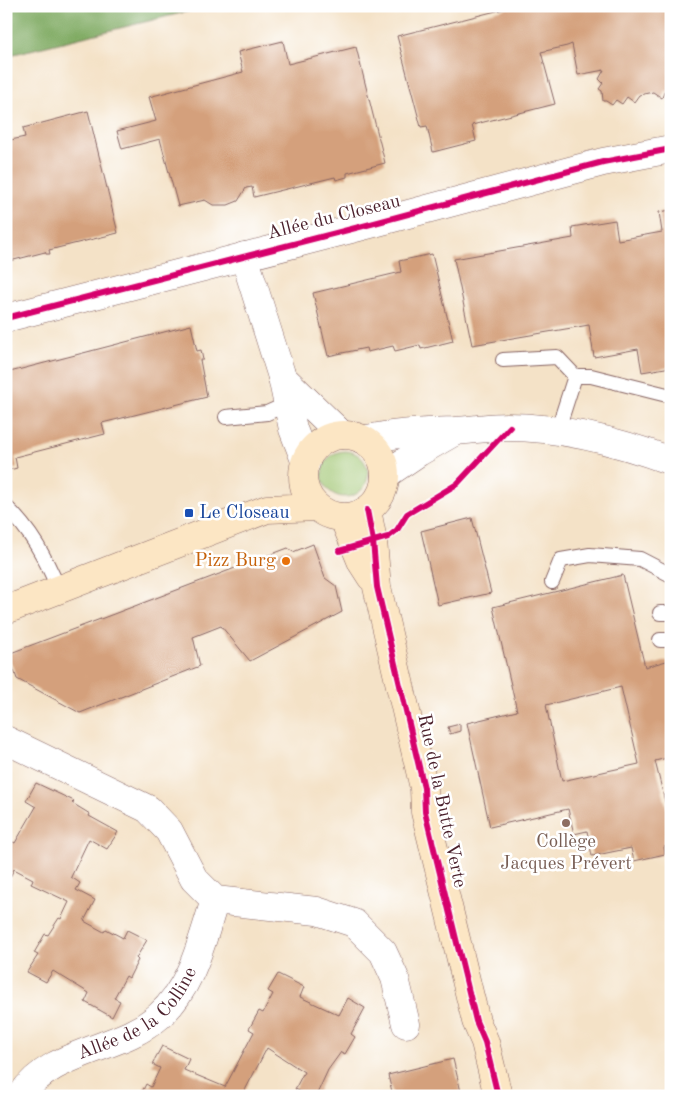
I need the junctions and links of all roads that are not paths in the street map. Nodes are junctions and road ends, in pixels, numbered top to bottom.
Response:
1 (671, 149) edge
2 (244, 256) junction
3 (6, 318) edge
4 (503, 360) dead end
5 (575, 376) junction
6 (282, 377) junction
7 (671, 396) edge
8 (286, 404) junction
9 (226, 417) dead end
10 (456, 431) junction
11 (556, 432) junction
12 (352, 438) junction
13 (671, 462) edge
14 (304, 469) junction
15 (385, 474) junction
16 (6, 507) edge
17 (317, 507) junction
18 (267, 509) junction
19 (355, 513) junction
20 (671, 575) edge
21 (552, 582) dead end
22 (59, 590) junction
23 (6, 610) edge
24 (6, 740) edge
25 (215, 900) junction
26 (406, 1024) dead end
27 (21, 1096) edge
28 (498, 1096) edge

1 - 2 street, Allée du Closeau
2 - 3 street, Allée du Closeau
2 - 6 street
4 - 5 lane
5 - 7 lane
5 - 11 lane
6 - 8 street
6 - 12 street
8 - 9 lane
8 - 14 street
10 - 11 street
10 - 12 street
10 - 15 street
11 - 13 street
12 - 14 street
12 - 15 street
14 - 17 street
14 - 18 street
15 - 19 street
16 - 22 lane
17 - 18 street
17 - 19 street
18 - 22 street
19 - 28 street, Rue de la Butte Verte
20 - 21 lane
22 - 23 street
24 - 25 street
25 - 26 street
25 - 27 street, Allée de la Colline

